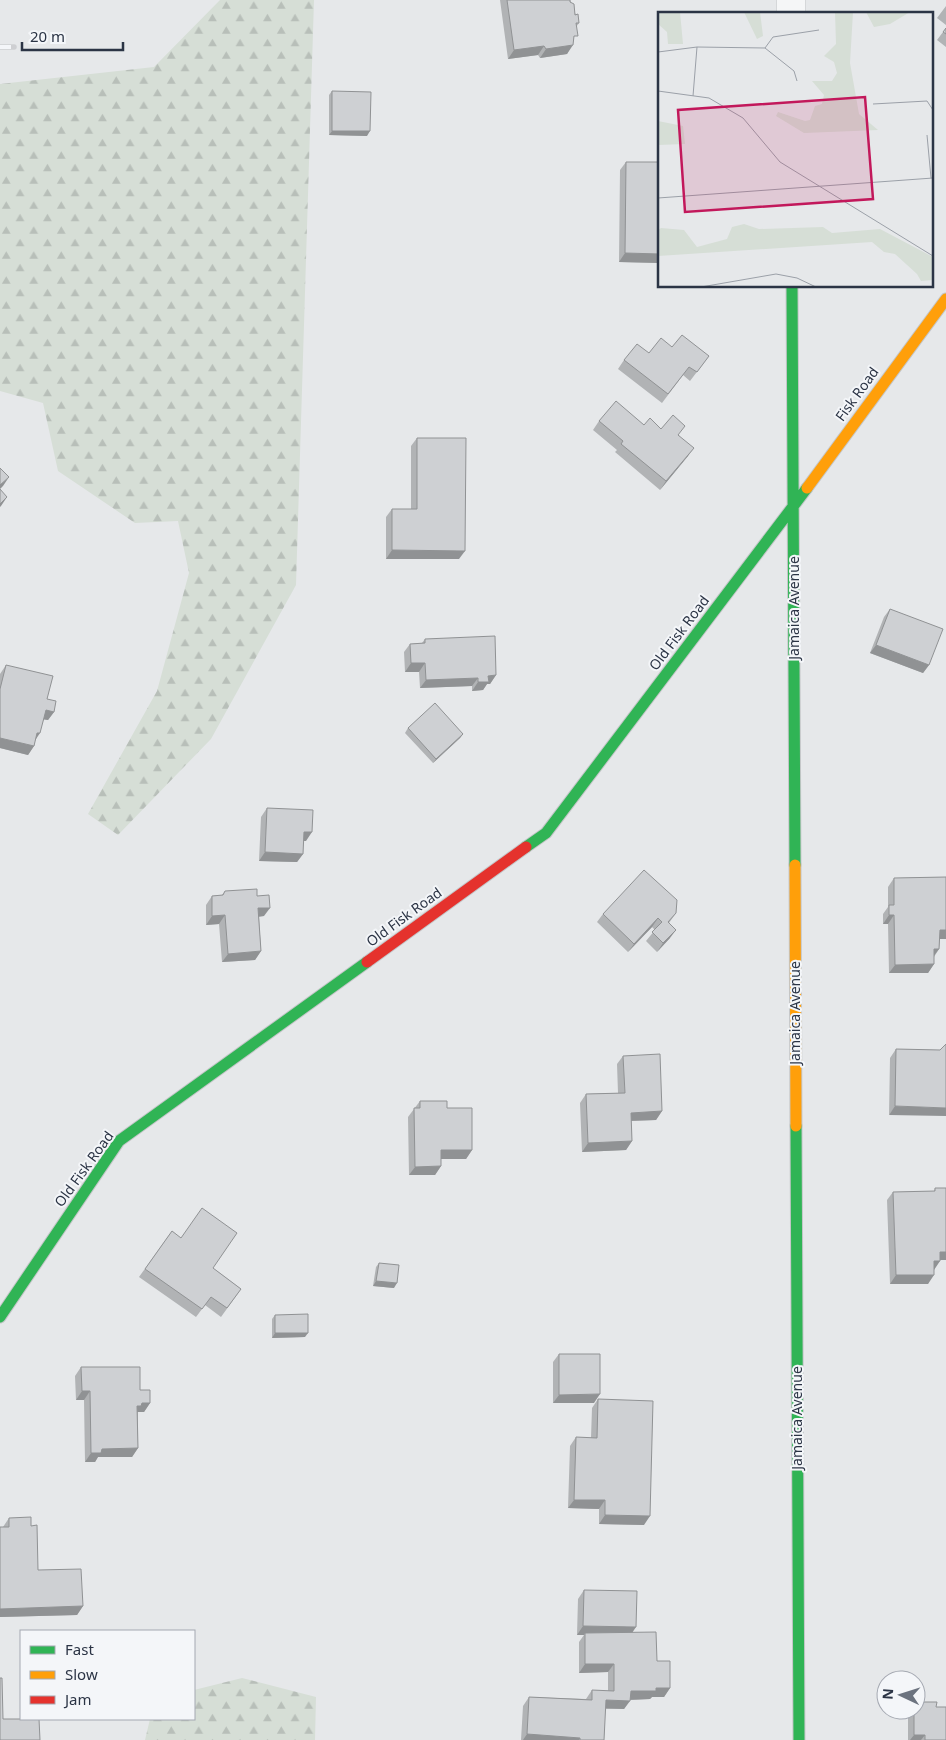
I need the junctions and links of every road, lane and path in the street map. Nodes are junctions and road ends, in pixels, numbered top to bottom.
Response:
1 (792, 288) edge
2 (946, 299) edge
3 (793, 507) junction
4 (0, 1317) edge
5 (799, 1740) edge

1 - 3 street, Jamaica Avenue
2 - 3 street, Fisk Road
3 - 4 street, Old Fisk Road
3 - 5 street, Jamaica Avenue

